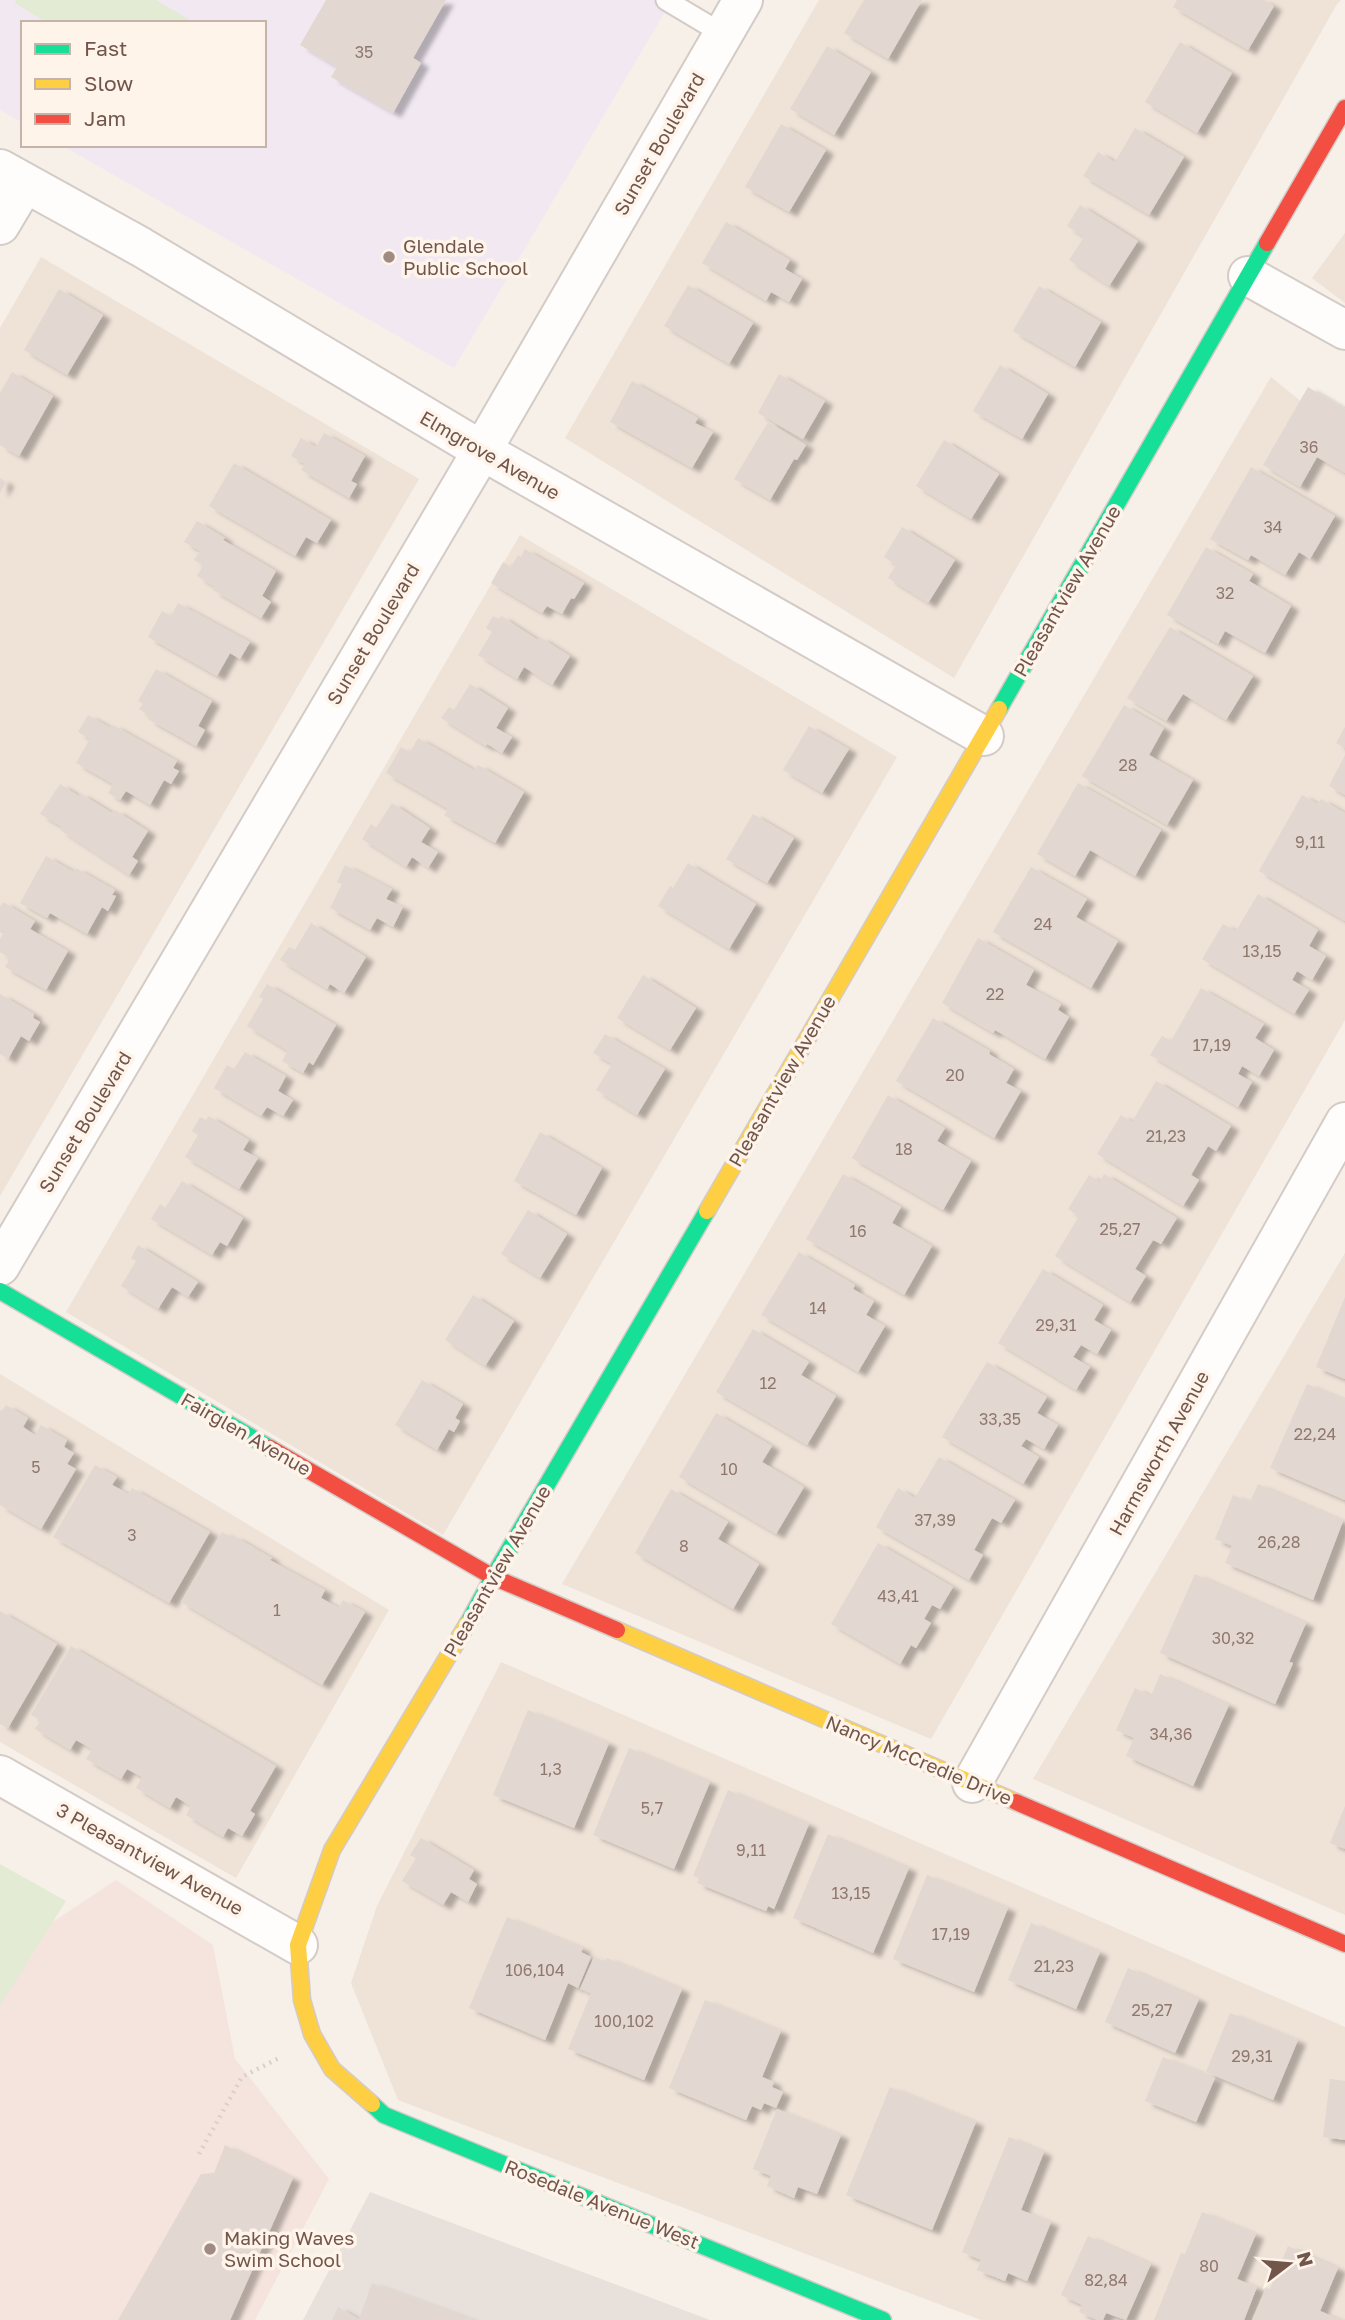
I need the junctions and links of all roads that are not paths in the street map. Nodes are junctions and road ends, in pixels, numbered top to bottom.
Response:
1 (666, 0) edge
2 (743, 0) edge
3 (723, 34) junction
4 (1345, 108) edge
5 (12, 176) edge
6 (0, 225) edge
7 (1248, 276) junction
8 (1345, 330) edge
9 (481, 450) junction
10 (984, 736) junction
11 (1345, 1122) edge
12 (0, 1266) edge
13 (0, 1291) edge
14 (493, 1577) junction
15 (0, 1775) edge
16 (972, 1783) junction
17 (1345, 1944) edge
18 (298, 1945) junction
19 (332, 2069) joint
20 (883, 2320) edge

1 - 3 lane
2 - 3 street, Sunset Boulevard
3 - 9 street, Sunset Boulevard
4 - 7 street, Pleasantview Avenue
5 - 6 street
5 - 9 street, Elmgrove Avenue
7 - 8 street
7 - 10 street, Pleasantview Avenue
9 - 10 street, Elmgrove Avenue
9 - 12 street, Sunset Boulevard
10 - 14 street, Pleasantview Avenue
11 - 16 street, Harmsworth Avenue
13 - 14 street, Fairglen Avenue
14 - 16 street, Nancy McCredie Drive
14 - 18 street, Pleasantview Avenue
15 - 18 street, 3 Pleasantview Avenue
16 - 17 street, Nancy McCredie Drive
18 - 19 street, Pleasantview Avenue
19 - 20 street, Rosedale Avenue West

